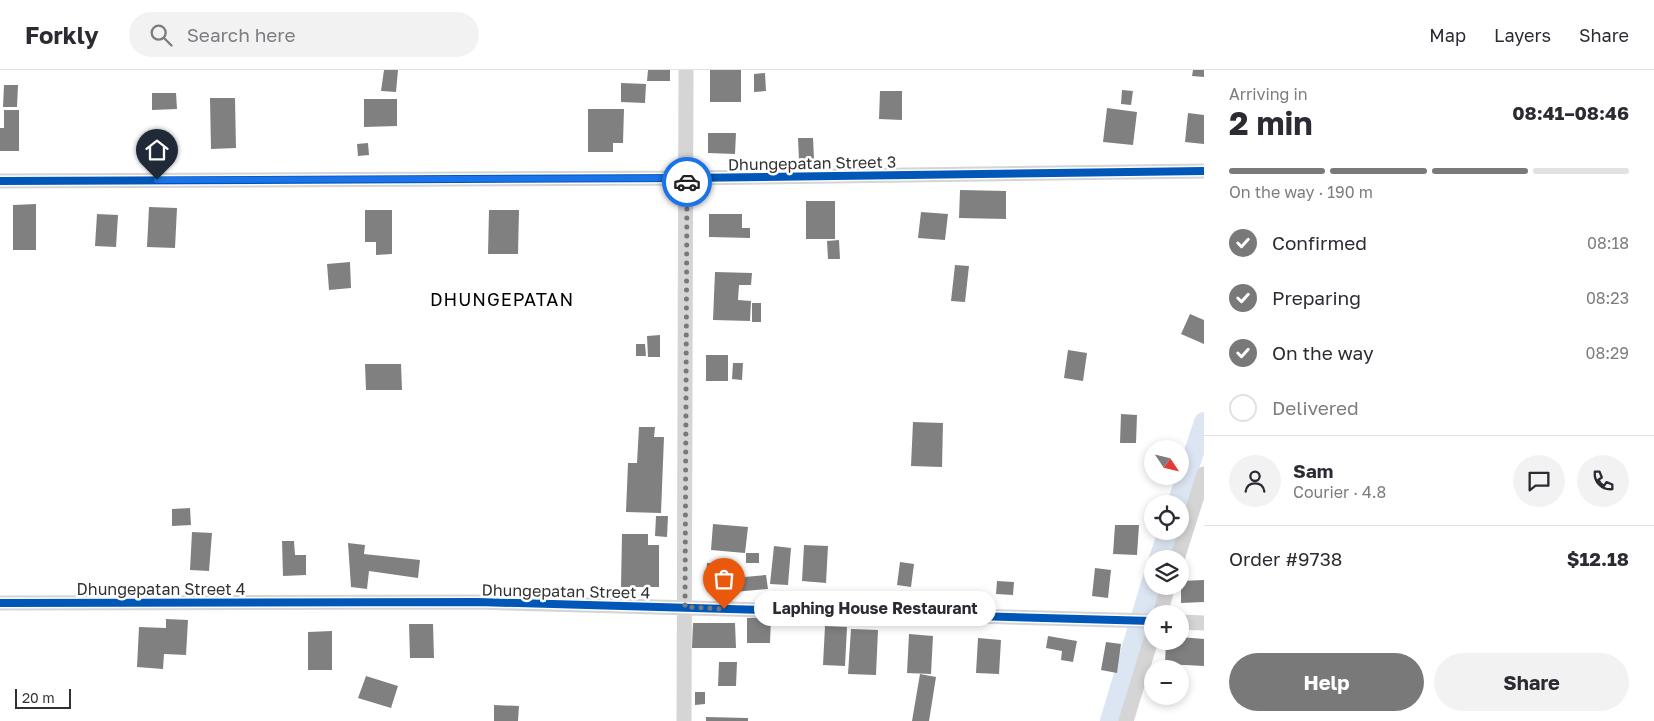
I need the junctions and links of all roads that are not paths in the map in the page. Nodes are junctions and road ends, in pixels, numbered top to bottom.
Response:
1 (686, 70) edge
2 (1204, 171) edge
3 (687, 178) junction
4 (0, 181) edge
5 (1204, 474) edge
6 (1180, 550) edge
7 (0, 603) edge
8 (685, 607) junction
9 (1144, 620) edge
10 (1189, 622) edge
11 (1204, 622) edge
12 (1148, 650) edge
13 (684, 721) edge
14 (1126, 721) edge

1 - 3 street
2 - 3 street, Dhungepatan Street 3
3 - 4 street, Dhungepatan Street 3
3 - 8 street
5 - 6 street
7 - 8 street, Dhungepatan Street 4
8 - 9 street, Dhungepatan Street 4
8 - 13 street
10 - 11 street
12 - 14 street

